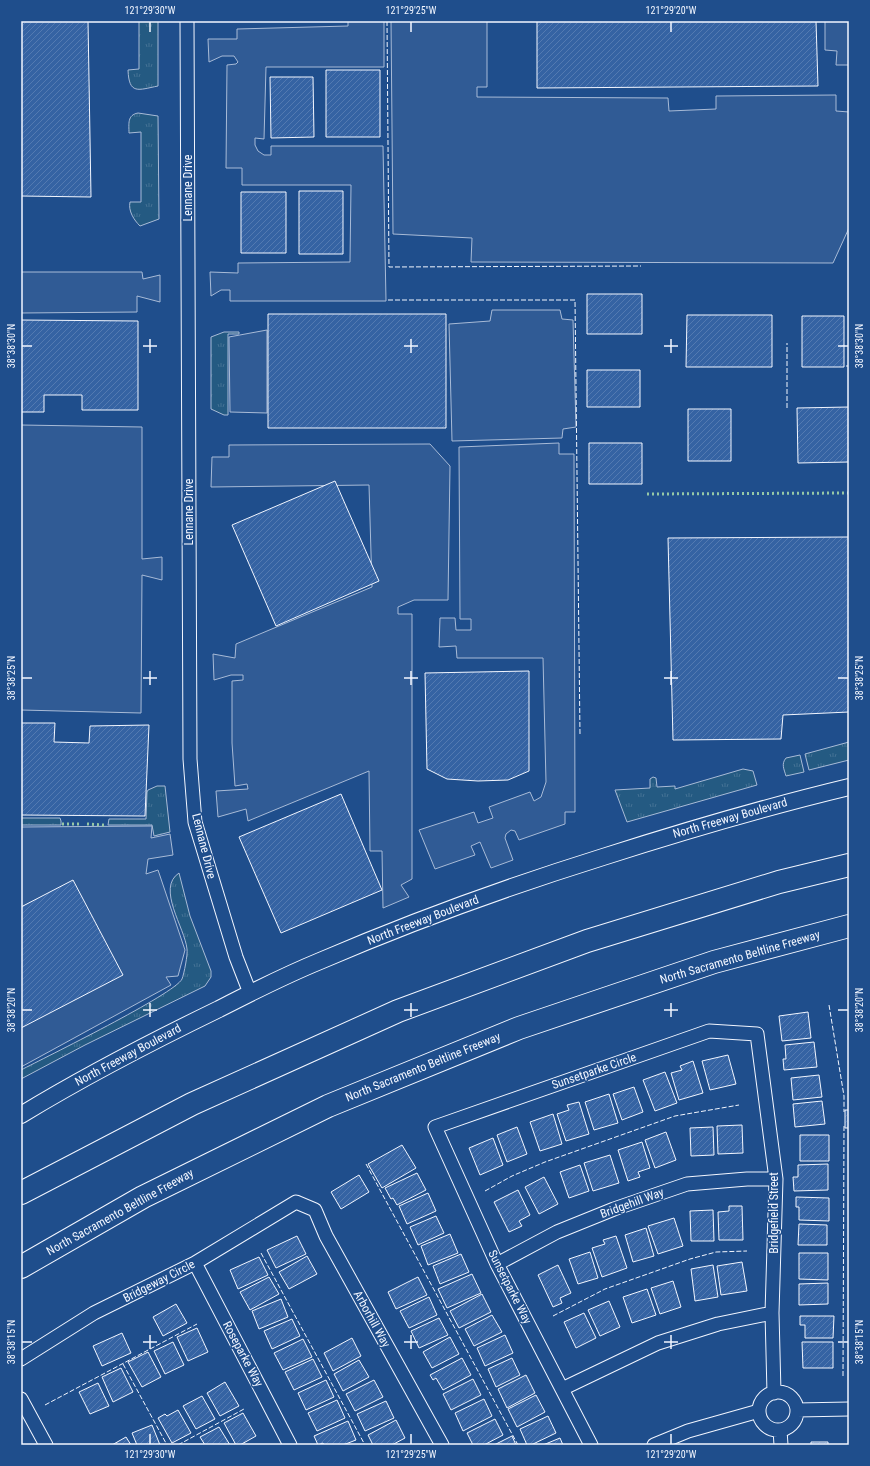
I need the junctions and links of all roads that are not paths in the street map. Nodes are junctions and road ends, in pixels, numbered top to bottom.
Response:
1 (187, 21) edge
2 (849, 787) edge
3 (849, 865) edge
4 (849, 926) edge
5 (250, 993) junction
6 (757, 1034) joint
7 (21, 1115) edge
8 (435, 1126) joint
9 (776, 1179) junction
10 (21, 1193) edge
11 (296, 1202) joint
12 (195, 1263) junction
13 (497, 1264) junction
14 (21, 1267) edge
15 (772, 1313) junction
16 (21, 1359) edge
17 (562, 1389) junction
18 (774, 1393) junction
19 (21, 1399) edge
20 (849, 1409) edge
21 (797, 1410) junction
22 (760, 1411) junction
23 (780, 1430) junction
24 (46, 1445) edge
25 (290, 1445) edge
26 (442, 1445) edge
27 (591, 1445) edge
28 (654, 1445) edge
29 (782, 1445) edge

1 - 5 street, Lennane Drive
2 - 5 street, North Freeway Boulevard
3 - 10 highway
4 - 14 highway, North Sacramento Beltline Freeway
5 - 7 street, North Freeway Boulevard
6 - 8 street, Sunsetparke Circle
6 - 9 street, Bridgefield Street
8 - 13 street, Sunsetparke Way
9 - 13 street, Bridgehill Way
9 - 15 street, Bridgefield Street
11 - 12 street, Bridgeway Circle
11 - 26 street, Arborhill Way
12 - 16 street, Bridgeway Circle
12 - 25 street, Roseparke Way
13 - 17 street, Sunsetparke Way
15 - 17 street
15 - 18 street, Bridgefield Street
17 - 27 street, Sunsetparke Way
18 - 21 street
18 - 22 street
19 - 24 street
20 - 21 street
21 - 23 street
22 - 23 street
22 - 28 street
23 - 29 street

